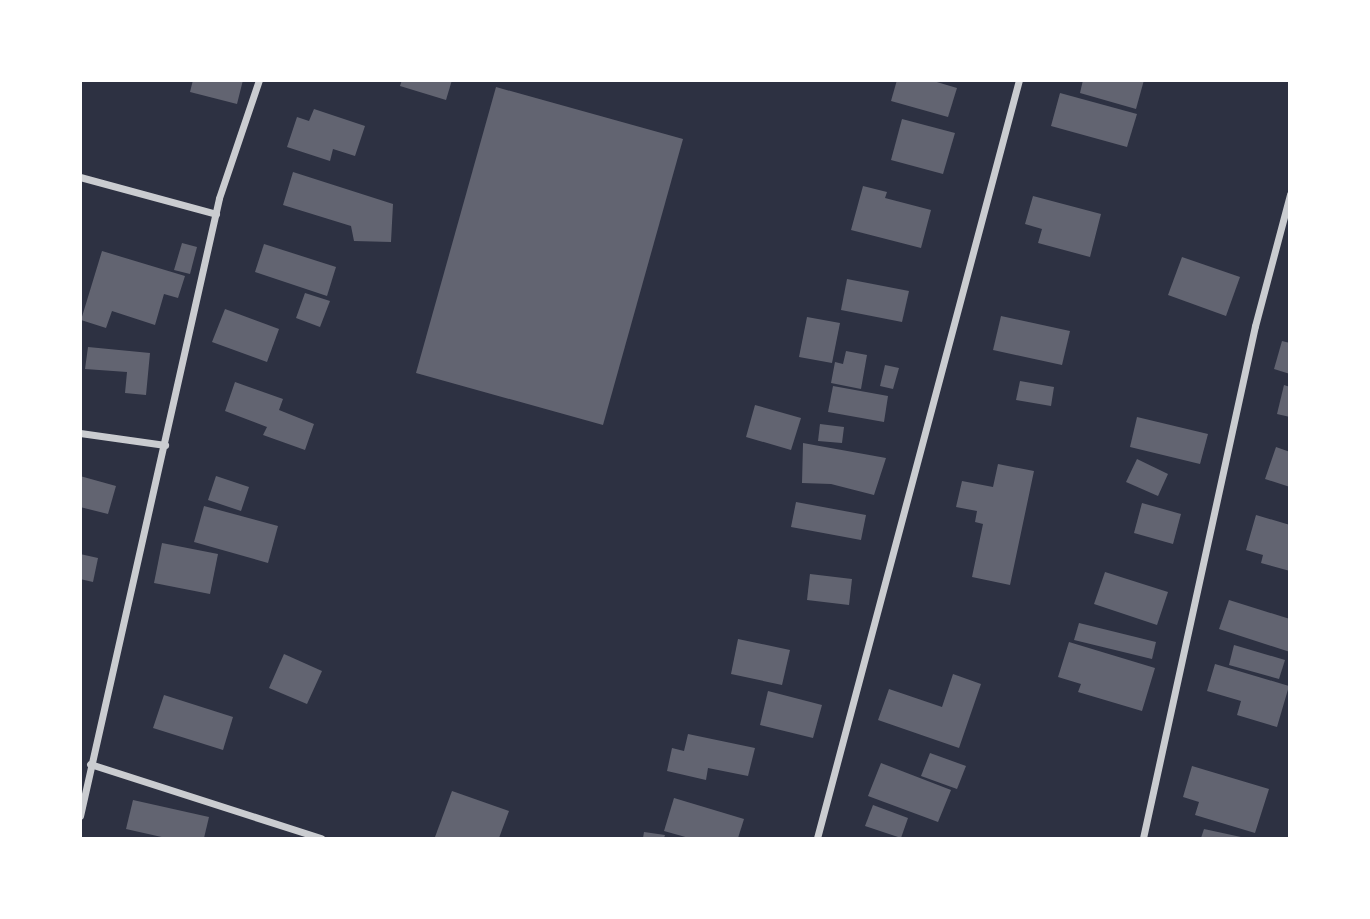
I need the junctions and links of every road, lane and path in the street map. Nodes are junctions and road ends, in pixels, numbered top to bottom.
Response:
1 (259, 80) edge
2 (1019, 80) edge
3 (80, 177) edge
4 (1290, 194) edge
5 (216, 214) junction
6 (80, 433) edge
7 (165, 445) junction
8 (90, 764) junction
9 (80, 816) edge
10 (321, 838) edge
11 (817, 838) edge
12 (1143, 838) edge

1 - 5 street
2 - 11 street
3 - 5 street
4 - 12 street
5 - 7 street
6 - 7 street
7 - 8 street
8 - 9 street
8 - 10 street

